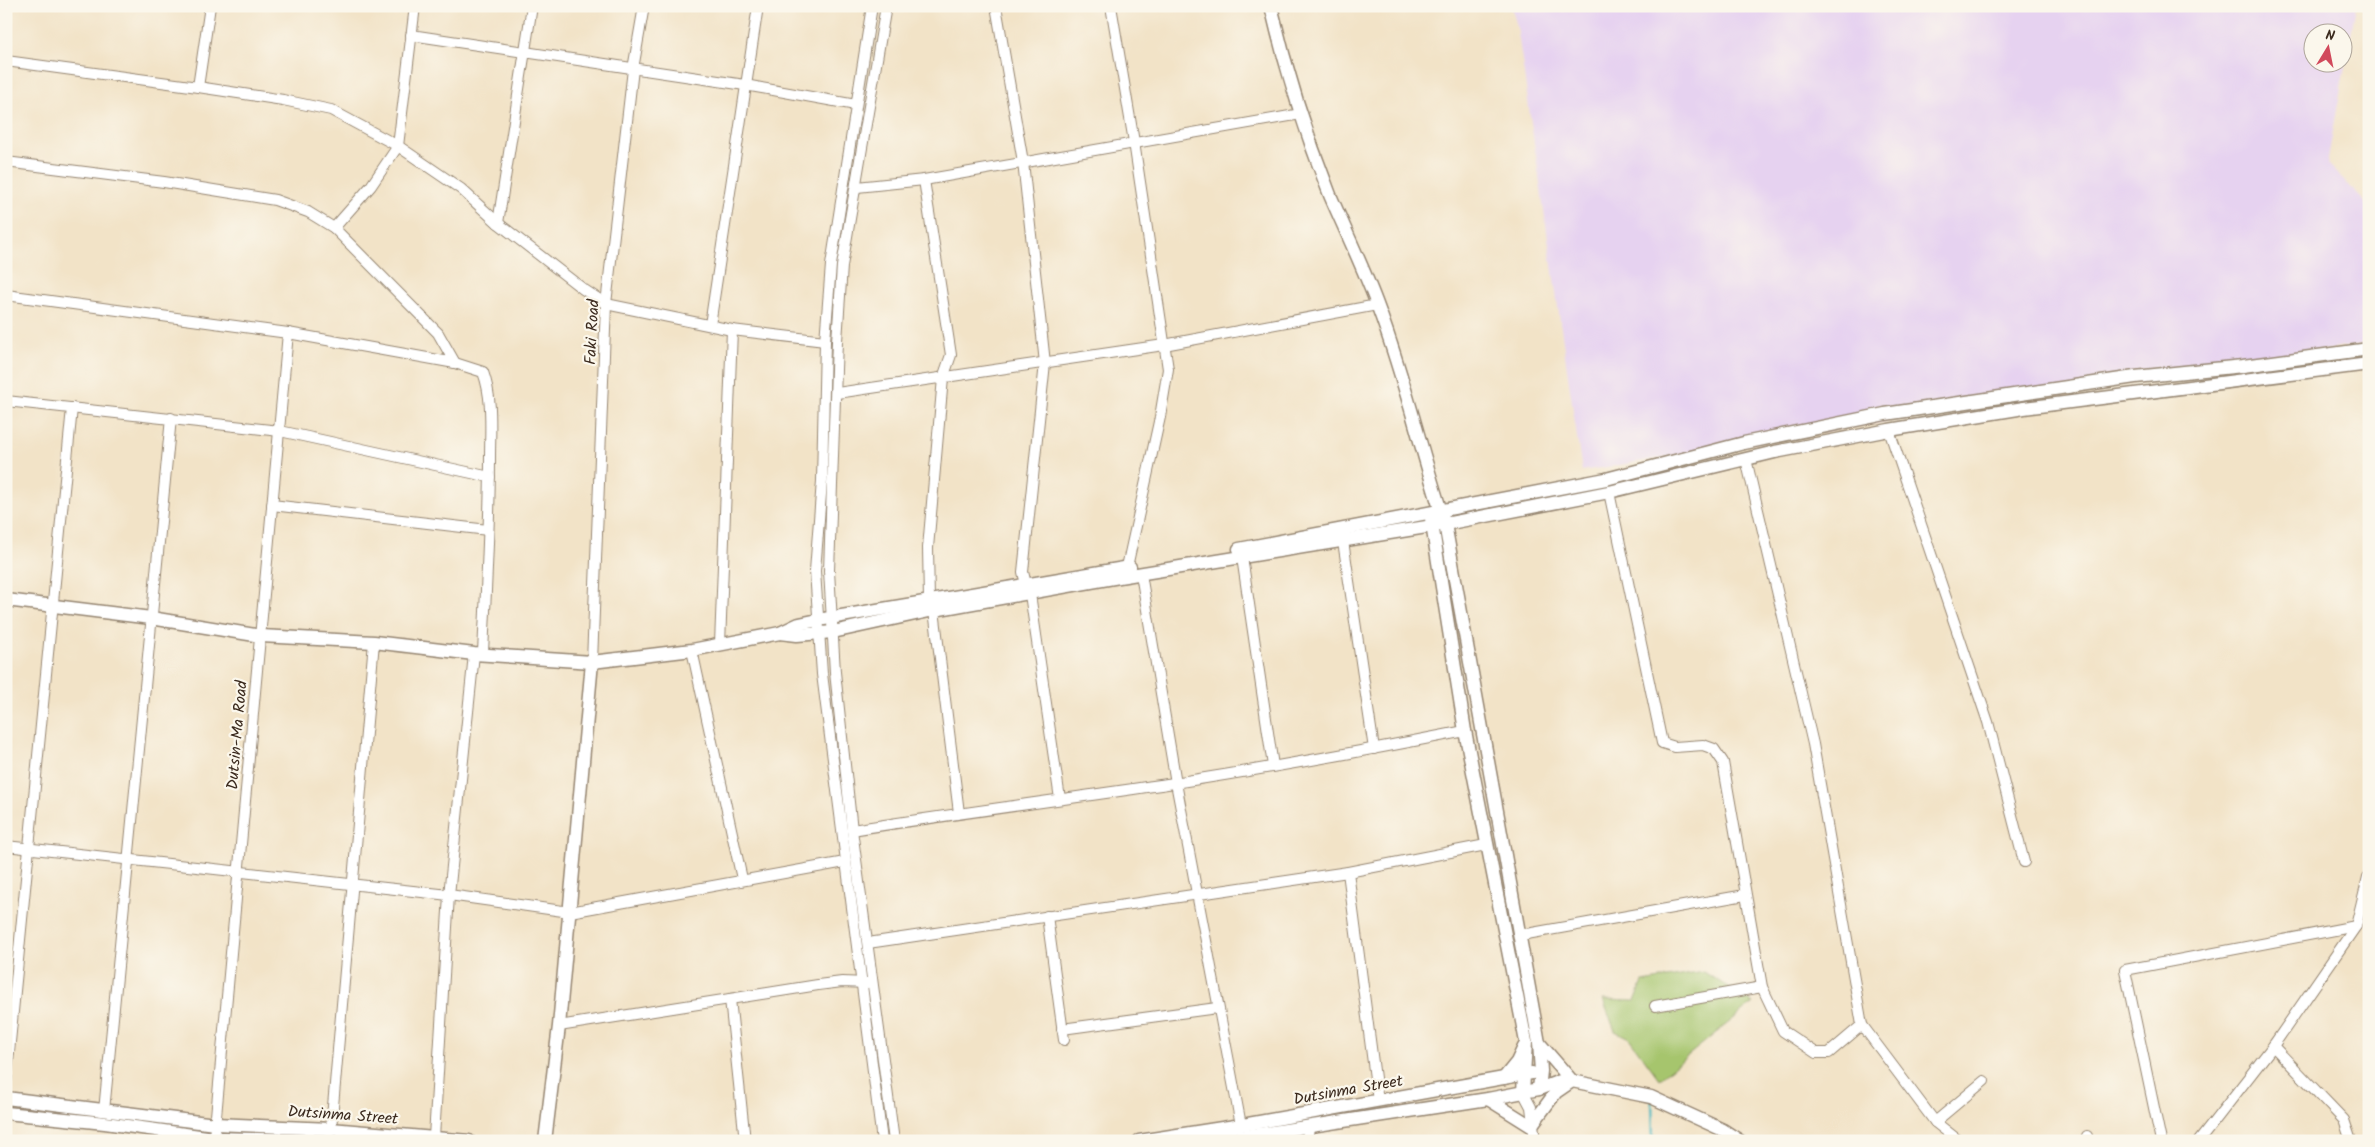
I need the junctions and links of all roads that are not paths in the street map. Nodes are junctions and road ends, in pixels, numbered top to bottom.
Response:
1 (210, 6) edge
2 (415, 6) edge
3 (532, 6) edge
4 (644, 6) edge
5 (758, 6) edge
6 (872, 6) edge
7 (886, 6) edge
8 (996, 6) edge
9 (1111, 6) edge
10 (1271, 6) edge
11 (412, 35) junction
12 (866, 44) junction
13 (879, 47) junction
14 (526, 52) junction
15 (6, 61) edge
16 (633, 69) junction
17 (744, 85) junction
18 (198, 87) junction
19 (856, 105) junction
20 (1301, 114) junction
21 (1134, 142) junction
22 (398, 146) junction
23 (6, 162) edge
24 (1023, 162) junction
25 (924, 180) junction
26 (857, 186) junction
27 (498, 223) junction
28 (334, 228) junction
29 (6, 295) edge
30 (606, 304) junction
31 (1377, 305) junction
32 (710, 325) junction
33 (732, 330) junction
34 (288, 332) junction
35 (825, 341) junction
36 (1164, 344) junction
37 (2369, 349) edge
38 (455, 363) junction
39 (1045, 363) junction
40 (2369, 364) edge
41 (944, 378) junction
42 (836, 393) junction
43 (6, 401) edge
44 (72, 408) junction
45 (171, 418) junction
46 (1889, 430) junction
47 (280, 431) junction
48 (1746, 459) junction
49 (490, 477) junction
50 (1608, 492) junction
51 (272, 505) junction
52 (1436, 511) junction
53 (1445, 524) junction
54 (1430, 526) junction
55 (488, 530) junction
56 (1343, 542) junction
57 (1242, 557) junction
58 (1127, 568) junction
59 (1140, 574) junction
60 (1028, 589) junction
61 (6, 600) edge
62 (931, 605) junction
63 (53, 606) junction
64 (151, 618) junction
65 (832, 618) junction
66 (818, 620) junction
67 (833, 632) junction
68 (780, 634) junction
69 (818, 634) junction
70 (261, 636) junction
71 (374, 642) junction
72 (720, 644) junction
73 (692, 650) junction
74 (479, 653) junction
75 (592, 662) junction
76 (1465, 731) junction
77 (1374, 749) junction
78 (1273, 766) junction
79 (1176, 783) junction
80 (1060, 799) junction
81 (959, 813) junction
82 (852, 830) junction
83 (1486, 845) junction
84 (6, 846) edge
85 (29, 848) junction
86 (128, 859) junction
87 (846, 862) junction
88 (2024, 862) dead end
89 (239, 871) junction
90 (1348, 872) junction
91 (2368, 877) edge
92 (742, 879) junction
93 (352, 884) junction
94 (449, 894) junction
95 (1196, 894) junction
96 (1745, 895) junction
97 (570, 912) junction
98 (1047, 916) junction
99 (2356, 926) junction
100 (1521, 934) junction
101 (868, 943) junction
102 (862, 983) junction
103 (873, 984) junction
104 (1762, 987) junction
105 (730, 999) junction
106 (1655, 1006) dead end
107 (1217, 1008) junction
108 (1862, 1025) junction
109 (559, 1026) junction
110 (1062, 1029) junction
111 (1064, 1040) dead end
112 (1533, 1043) junction
113 (2273, 1046) junction
114 (1541, 1071) junction
115 (1526, 1074) junction
116 (1504, 1078) junction
117 (1566, 1081) junction
118 (1984, 1081) dead end
119 (6, 1083) edge
120 (1539, 1089) junction
121 (1523, 1092) junction
122 (6, 1098) edge
123 (1488, 1099) junction
124 (1378, 1100) junction
125 (1531, 1107) junction
126 (104, 1112) junction
127 (6, 1113) edge
128 (1935, 1122) junction
129 (215, 1124) junction
130 (1241, 1125) junction
131 (1310, 1126) junction
132 (1532, 1126) junction
133 (434, 1137) junction
134 (330, 1138) edge
135 (214, 1139) edge
136 (469, 1141) edge
137 (545, 1141) edge
138 (745, 1141) edge
139 (882, 1141) edge
140 (894, 1141) edge
141 (1139, 1141) edge
142 (1213, 1141) edge
143 (1306, 1141) edge
144 (1535, 1141) edge
145 (1740, 1141) edge
146 (1959, 1141) edge
147 (2160, 1141) edge
148 (2199, 1141) edge
149 (2351, 1141) edge

1 - 18 street
2 - 11 street
3 - 14 street
4 - 16 street, Faki Road
5 - 17 street
6 - 12 street
7 - 13 street
8 - 24 street
9 - 21 street
10 - 20 street
11 - 14 street
11 - 22 street
12 - 13 street
12 - 19 street
13 - 26 street
14 - 16 street
14 - 27 street
15 - 18 street
16 - 17 street
16 - 30 street, Faki Road
17 - 19 street
17 - 32 street
18 - 22 street
19 - 35 street
20 - 21 street
20 - 31 street
21 - 24 street
21 - 36 street
22 - 27 street
22 - 28 street
23 - 28 street
24 - 25 street
24 - 39 street
25 - 26 street
25 - 41 street
26 - 42 street
27 - 30 street
28 - 38 street
29 - 34 street
30 - 32 street
30 - 75 street, Faki Road
31 - 36 street
31 - 52 street
32 - 33 street
33 - 35 street
33 - 72 street
34 - 38 street
34 - 47 street, Dutsin-Ma Road
35 - 66 street
36 - 39 street
36 - 58 street
37 - 52 street
38 - 49 street
39 - 41 street
39 - 60 street
40 - 46 street
41 - 42 street
41 - 62 street
42 - 65 street
43 - 44 street
44 - 45 street
44 - 63 street
45 - 47 street
45 - 64 street
46 - 48 street
46 - 88 street
47 - 49 street
47 - 51 street, Dutsin-Ma Road
48 - 50 street
48 - 108 street
49 - 55 street
50 - 53 street
50 - 96 street
51 - 55 street
51 - 70 street, Dutsin-Ma Road
52 - 53 street
52 - 54 street
52 - 58 street
53 - 54 street
53 - 100 street
54 - 56 street
54 - 76 street
55 - 74 street
56 - 57 street
56 - 77 street
57 - 59 street
57 - 78 street
58 - 60 street
59 - 60 street
59 - 79 street
60 - 62 street
60 - 80 street
61 - 63 street
62 - 65 street
62 - 67 street
62 - 81 street
63 - 64 street
63 - 85 street
64 - 70 street
64 - 86 street
65 - 66 street
65 - 67 street
66 - 68 street
66 - 69 street
67 - 69 street
67 - 82 street
68 - 69 street
68 - 72 street
69 - 87 street
70 - 71 street
70 - 89 street, Dutsin-Ma Road
71 - 74 street
71 - 93 street
72 - 73 street
73 - 75 street
73 - 92 street
74 - 75 street
74 - 94 street
75 - 97 street
76 - 77 street
76 - 83 street
77 - 78 street
78 - 79 street
79 - 80 street
79 - 95 street
80 - 81 street
81 - 82 street
82 - 101 street
83 - 90 street
83 - 112 street
84 - 85 street
85 - 86 street
85 - 119 street
86 - 89 street
86 - 126 street
87 - 92 street
87 - 102 street
89 - 93 street
89 - 129 street, Dutsin-Ma Road
90 - 95 street
90 - 124 street
91 - 99 street
92 - 97 street
93 - 94 street
93 - 134 street
94 - 97 street
94 - 133 street
95 - 98 street
95 - 107 street
96 - 100 street
96 - 104 street
97 - 109 street
98 - 101 street
98 - 110 street
99 - 113 street
99 - 147 street
100 - 112 street
101 - 103 street
102 - 103 street
102 - 105 street
102 - 139 street
103 - 140 street
104 - 106 street
104 - 108 street
105 - 109 street
105 - 138 street
107 - 110 street
107 - 130 street
108 - 128 street
109 - 137 street
110 - 111 street
112 - 114 street
112 - 115 street
112 - 116 street
112 - 117 street
113 - 148 street
113 - 149 street
114 - 115 street, Dutsinma Street
114 - 117 street
114 - 120 street
115 - 116 street, Dutsinma Street
115 - 121 street
116 - 124 street, Dutsinma Street
117 - 120 street, Dutsinma Street
117 - 132 street
117 - 145 street
118 - 128 street
120 - 121 street, Dutsinma Street
120 - 125 street
121 - 123 street, Dutsinma Street
121 - 125 street
122 - 126 street, Dutsinma Street
123 - 131 street, Dutsinma Street
123 - 132 street
124 - 130 street, Dutsinma Street
125 - 132 street
126 - 129 street, Dutsinma Street
127 - 135 street, Dutsinma Street
128 - 146 street
129 - 134 street, Dutsinma Street
129 - 135 street, Dutsin-Ma Road
130 - 141 street, Dutsinma Street
131 - 142 street, Dutsinma Street
131 - 143 street
132 - 144 street
133 - 134 street, Dutsinma Street
133 - 136 street, Dutsinma Street
134 - 135 street, Dutsinma Street

